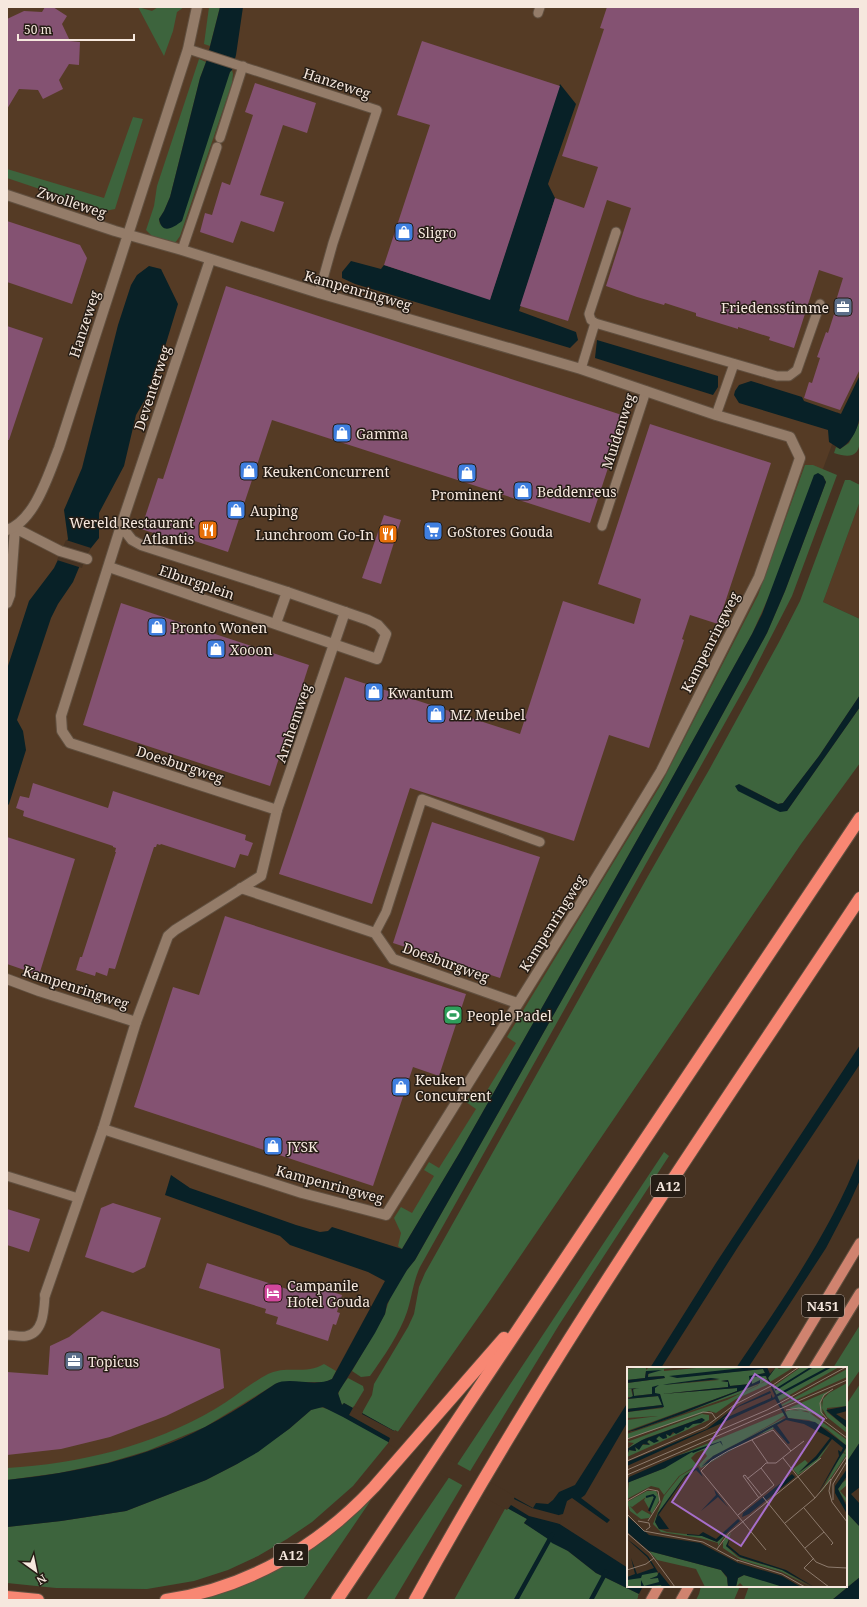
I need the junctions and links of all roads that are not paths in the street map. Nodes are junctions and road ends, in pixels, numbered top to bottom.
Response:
1 (197, 7) edge
2 (188, 49) junction
3 (240, 66) junction
4 (7, 195) edge
5 (616, 232) dead end
6 (128, 234) junction
7 (182, 250) junction
8 (210, 260) junction
9 (318, 293) junction
10 (820, 304) dead end
11 (595, 323) junction
12 (734, 364) junction
13 (581, 369) junction
14 (646, 391) junction
15 (716, 415) junction
16 (121, 526) junction
17 (602, 526) dead end
18 (11, 529) edge
19 (87, 559) dead end
20 (109, 567) junction
21 (287, 592) junction
22 (7, 603) edge
23 (345, 612) junction
24 (276, 623) junction
25 (335, 644) junction
26 (277, 810) junction
27 (860, 818) edge
28 (540, 842) dead end
29 (241, 888) junction
30 (860, 898) edge
31 (374, 933) junction
32 (7, 979) edge
33 (518, 1003) junction
34 (136, 1022) junction
35 (103, 1129) junction
36 (7, 1176) edge
37 (78, 1198) junction
38 (860, 1243) edge
39 (860, 1293) edge
40 (45, 1296) joint
41 (537, 1301) junction
42 (7, 1335) edge
43 (786, 1367) edge
44 (815, 1367) edge
45 (658, 1587) edge
46 (688, 1587) edge
47 (7, 1597) edge
48 (38, 1600) edge
49 (166, 1600) edge
50 (337, 1600) edge
51 (415, 1600) edge
52 (651, 1600) edge
53 (682, 1600) edge

1 - 2 street, Hanzeweg
2 - 3 lane, Hanzeweg
2 - 6 street, Hanzeweg
3 - 7 lane
3 - 9 lane, Hanzeweg
4 - 6 street, Zwolleweg
5 - 11 lane
6 - 7 street, Kampenringweg
6 - 18 street, Hanzeweg
7 - 8 street, Kampenringweg
8 - 9 street, Kampenringweg
8 - 16 street, Deventerweg
9 - 13 street, Kampenringweg
10 - 12 lane
11 - 12 lane
11 - 13 lane
12 - 15 lane
13 - 14 street, Kampenringweg
14 - 15 street, Kampenringweg
14 - 17 lane, Muidenweg
15 - 33 street, Kampenringweg
16 - 20 street, Doesburgweg
16 - 21 street, Elburgplein
18 - 19 street
18 - 22 street
20 - 24 street, Elburgplein
20 - 26 street, Doesburgweg
21 - 23 street, Elburgplein
21 - 24 street
23 - 25 street
23 - 25 street, Elburgplein
24 - 25 street, Elburgplein
25 - 26 street, Arnhemweg
26 - 29 street
27 - 41 highway, A12
28 - 31 lane
29 - 31 street
29 - 34 street, Kampenringweg
30 - 51 highway, A12
31 - 33 street, Doesburgweg
32 - 34 street, Kampenringweg
33 - 35 street, Kampenringweg
34 - 35 street, Kampenringweg
35 - 37 street, Kampenringweg
36 - 37 lane
37 - 40 street, Kampenringweg
38 - 43 main road, N451
39 - 44 main road, N451
40 - 42 lane, Kampenringweg
41 - 49 highway, A12
41 - 50 highway, A12
45 - 52 main road
46 - 53 main road
47 - 48 highway

